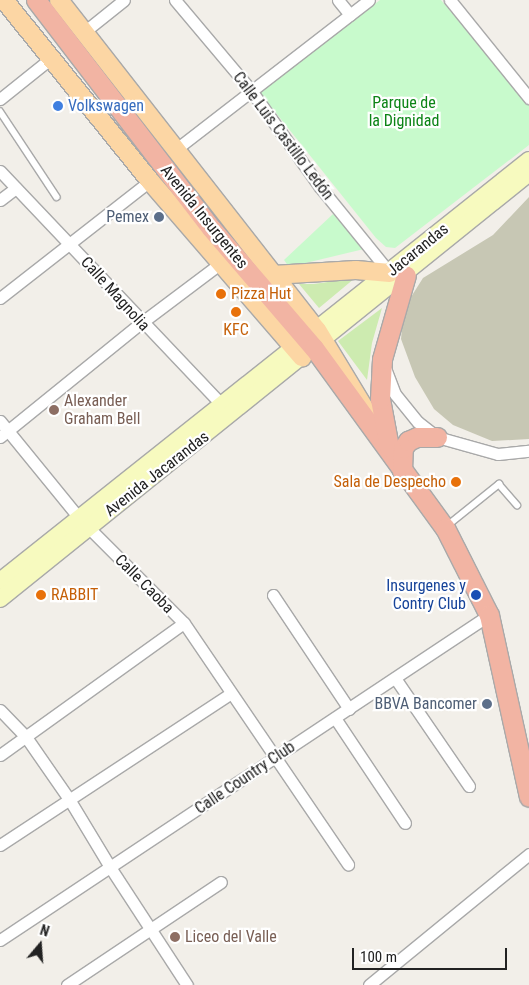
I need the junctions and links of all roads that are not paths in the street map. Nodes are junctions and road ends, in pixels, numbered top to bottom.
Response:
1 (4, 0) edge
2 (36, 0) edge
3 (59, 0) edge
4 (124, 0) edge
5 (175, 0) edge
6 (338, 0) edge
7 (369, 0) edge
8 (450, 0) edge
9 (350, 15) junction
10 (84, 32) junction
11 (50, 59) junction
12 (250, 89) junction
13 (529, 98) edge
14 (0, 99) edge
15 (0, 111) edge
16 (175, 150) junction
17 (529, 160) edge
18 (0, 171) edge
19 (529, 174) edge
20 (150, 181) junction
21 (16, 188) junction
22 (57, 197) dead end
23 (0, 200) edge
24 (186, 223) junction
25 (211, 228) junction
26 (69, 243) junction
27 (221, 263) junction
28 (398, 274) junction
29 (273, 275) junction
30 (0, 298) edge
31 (141, 323) junction
32 (310, 344) junction
33 (382, 359) junction
34 (226, 410) junction
35 (0, 421) edge
36 (4, 434) edge
37 (437, 437) junction
38 (529, 451) edge
39 (402, 470) junction
40 (517, 506) dead end
41 (84, 523) junction
42 (445, 528) junction
43 (0, 581) edge
44 (273, 595) dead end
45 (0, 599) edge
46 (489, 616) junction
47 (184, 623) junction
48 (395, 678) junction
49 (230, 694) junction
50 (349, 709) junction
51 (0, 710) edge
52 (335, 718) junction
53 (26, 737) junction
54 (0, 756) edge
55 (274, 758) junction
56 (469, 786) dead end
57 (529, 797) edge
58 (69, 799) junction
59 (405, 823) dead end
60 (0, 845) edge
61 (529, 854) edge
62 (348, 864) dead end
63 (110, 867) junction
64 (221, 882) dead end
65 (151, 929) junction
66 (0, 940) edge
67 (82, 981) edge
68 (67, 985) edge
69 (188, 985) edge
70 (369, 985) edge

1 - 11 main road
2 - 25 highway, Avenida Insurgentes
3 - 10 main road
4 - 10 street
5 - 12 street, Calle Luis Castillo Ledón
6 - 9 street
7 - 9 street
8 - 13 street
9 - 12 street
10 - 16 main road
11 - 14 street
11 - 20 main road
12 - 16 street
12 - 28 street, Calle Luis Castillo Ledón
15 - 22 lane
16 - 29 main road
17 - 28 main road, Jacarandas
18 - 21 street, Calle Magnolia
19 - 28 main road, Jacarandas
20 - 24 main road
20 - 26 street
21 - 23 street
21 - 26 street, Calle Magnolia
24 - 25 highway
24 - 27 main road
25 - 32 highway, Avenida Insurgentes
26 - 30 street
26 - 31 street, Calle Magnolia
27 - 31 street
27 - 32 main road
28 - 29 main road
28 - 32 main road, Jacarandas
28 - 33 highway
29 - 32 main road
31 - 34 street, Calle Magnolia
31 - 36 street
32 - 34 main road, Avenida Jacarandas
32 - 39 highway, Avenida Insurgentes
33 - 37 street
33 - 39 highway
34 - 41 main road, Avenida Jacarandas
35 - 36 street, Calle Caoba
36 - 41 street, Calle Caoba
37 - 38 street
37 - 39 highway
39 - 42 highway, Avenida Insurgentes
40 - 42 lane
41 - 43 main road, Avenida Jacarandas
41 - 45 main road, Avenida Jacarandas
41 - 47 street, Calle Caoba
42 - 46 highway, Avenida Insurgentes
44 - 50 street
46 - 48 street, Calle Country Club
46 - 57 highway, Avenida Insurgentes
47 - 49 street, Calle Caoba
47 - 53 street
48 - 50 street, Calle Country Club
48 - 56 street
49 - 55 street, Calle Caoba
49 - 58 street
50 - 52 street, Calle Country Club
51 - 53 street
52 - 55 street, Calle Country Club
52 - 59 street
53 - 54 street
53 - 58 street
55 - 62 street, Calle Caoba
55 - 63 street, Calle Country Club
58 - 60 street
58 - 63 street
61 - 70 street
63 - 65 street
63 - 66 street, Calle Country Club
64 - 65 street
65 - 67 street
65 - 69 street
67 - 68 street

